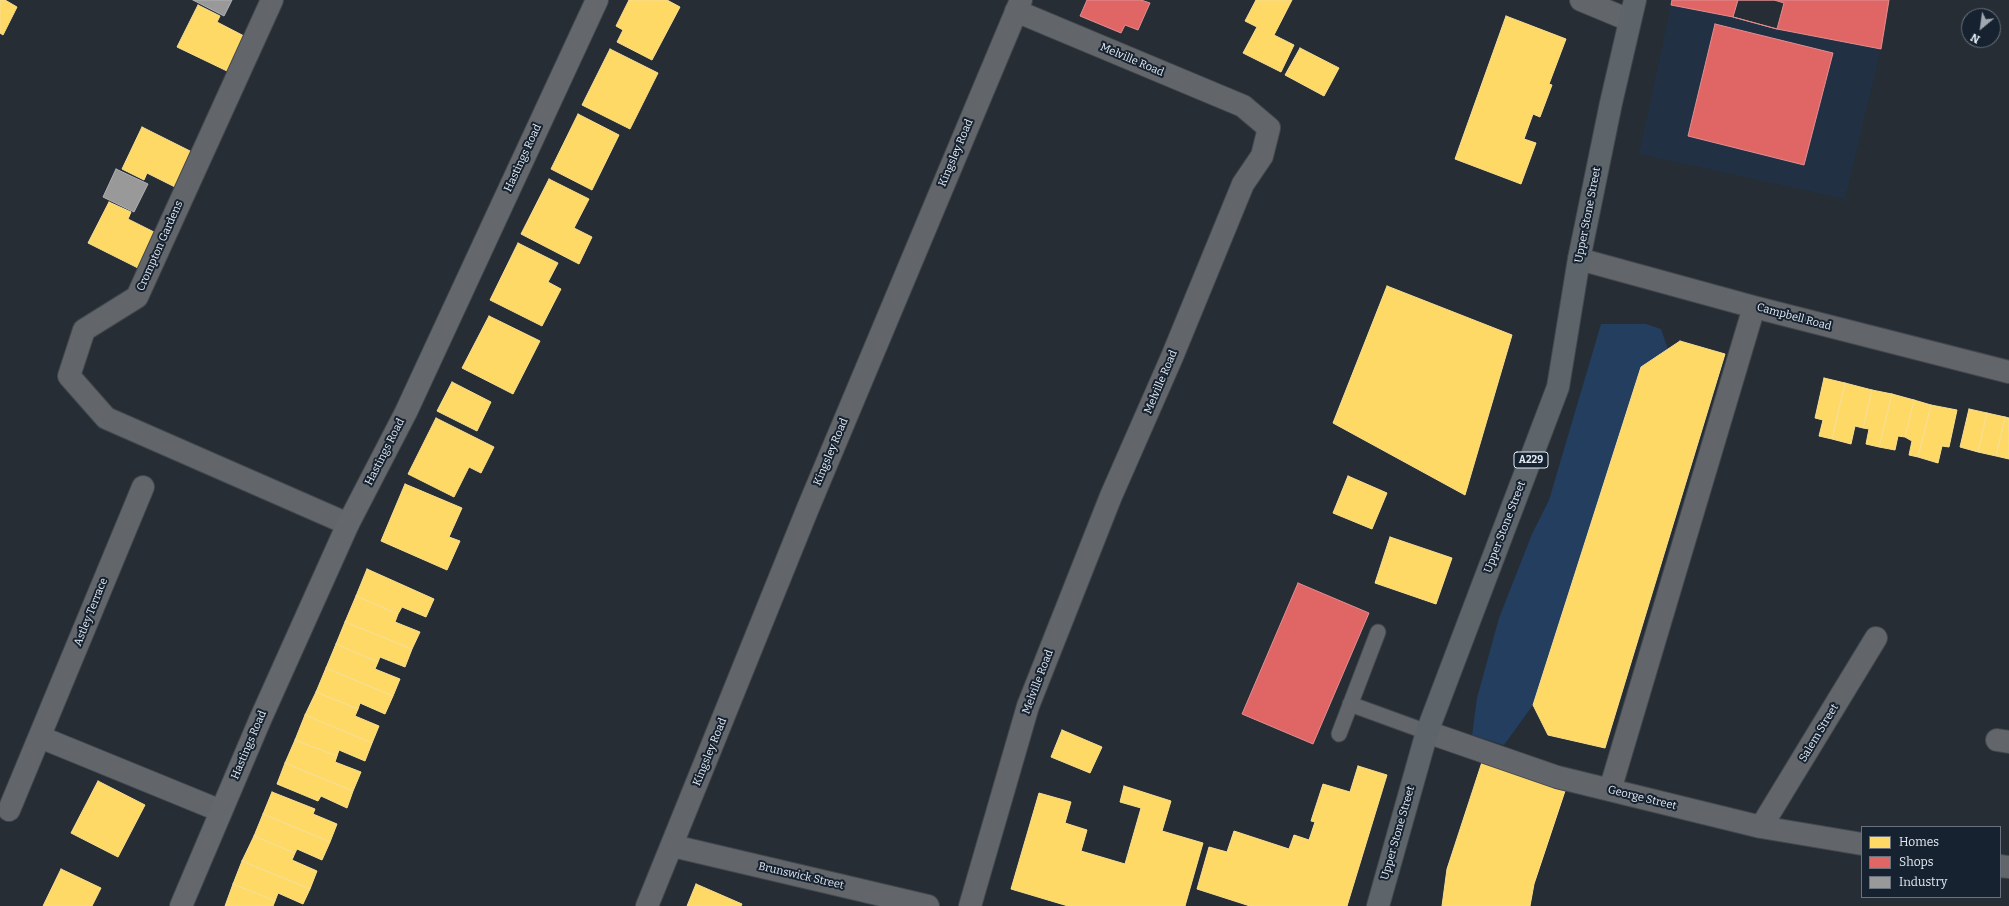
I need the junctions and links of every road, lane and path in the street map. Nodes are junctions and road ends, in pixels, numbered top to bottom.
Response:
1 (272, 0) edge
2 (597, 0) edge
3 (1581, 0) edge
4 (1018, 5) edge
5 (1632, 10) edge
6 (1579, 259) junction
7 (1754, 307) junction
8 (2009, 372) edge
9 (143, 487) dead end
10 (348, 524) junction
11 (1378, 632) dead end
12 (1876, 638) dead end
13 (1350, 704) junction
14 (1427, 732) junction
15 (1339, 734) dead end
16 (40, 736) junction
17 (1610, 790) junction
18 (9, 810) dead end
19 (221, 811) junction
20 (1761, 828) junction
21 (1861, 844) edge
22 (673, 846) junction
23 (180, 906) edge
24 (647, 906) edge
25 (928, 906) edge
26 (970, 906) edge
27 (1378, 906) edge

1 - 10 street, Crompton Gardens
2 - 10 street, Hastings Road
3 - 5 street
4 - 22 street, Kingsley Road
4 - 26 street, Melville Road
5 - 6 highway, Upper Stone Street / A229
6 - 7 street, Campbell Road
6 - 14 highway, Upper Stone Street / A229
7 - 8 street, Campbell Road
7 - 17 street
9 - 16 street, Astley Terrace
10 - 19 street, Hastings Road
11 - 13 lane
12 - 20 street, Salem Street
13 - 14 lane
13 - 15 lane
14 - 17 street, George Street
14 - 27 highway, Upper Stone Street / A229
16 - 18 street, Astley Terrace
16 - 19 street
17 - 20 street, George Street
19 - 23 street, Hastings Road
20 - 21 street, George Street
22 - 24 street, Kingsley Road
22 - 25 street, Brunswick Street

